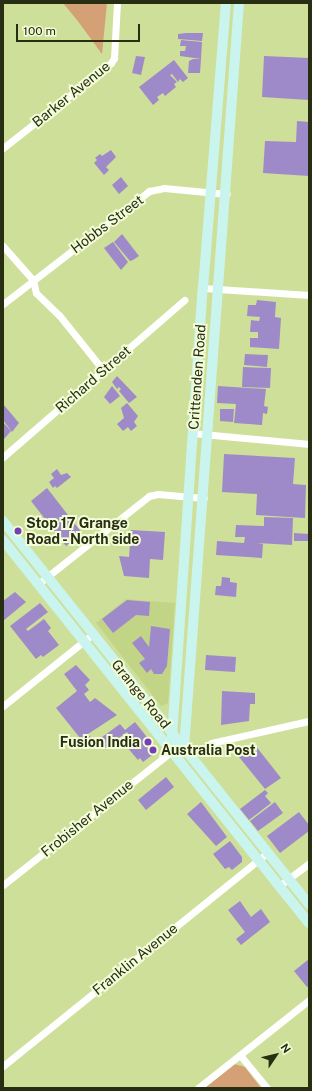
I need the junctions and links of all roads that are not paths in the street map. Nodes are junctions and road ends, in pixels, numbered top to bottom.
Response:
1 (117, 3) edge
2 (226, 3) edge
3 (239, 3) edge
4 (3, 148) edge
5 (210, 192) junction
6 (227, 194) junction
7 (3, 246) edge
8 (33, 280) junction
9 (203, 288) junction
10 (219, 289) junction
11 (309, 295) edge
12 (184, 300) dead end
13 (3, 304) edge
14 (103, 370) junction
15 (192, 433) junction
16 (208, 435) junction
17 (309, 444) edge
18 (3, 457) edge
19 (188, 496) junction
20 (204, 498) junction
21 (3, 521) edge
22 (3, 540) edge
23 (47, 577) junction
24 (38, 584) junction
25 (93, 634) junction
26 (84, 642) junction
27 (3, 706) edge
28 (176, 708) junction
29 (154, 710) junction
30 (309, 721) edge
31 (174, 735) junction
32 (211, 742) dead end
33 (184, 748) junction
34 (171, 752) junction
35 (267, 853) junction
36 (258, 860) junction
37 (309, 863) edge
38 (288, 879) junction
39 (3, 885) edge
40 (279, 886) junction
41 (309, 905) edge
42 (309, 924) edge
43 (309, 1000) edge
44 (240, 1055) junction
45 (3, 1066) edge
46 (198, 1088) edge
47 (267, 1088) edge

1 - 4 street, Barker Avenue
2 - 5 main road, Crittenden Road
3 - 6 main road, Crittenden Road
5 - 6 street, Hobbs Street
5 - 8 street, Hobbs Street
5 - 9 main road, Crittenden Road
6 - 10 main road, Crittenden Road
7 - 8 street
8 - 13 street, Hobbs Street
8 - 14 street
9 - 10 street
9 - 15 main road, Crittenden Road
10 - 11 street
10 - 16 main road, Crittenden Road
12 - 14 street, Richard Street
14 - 18 street, Richard Street
15 - 16 street
15 - 19 main road, Crittenden Road
16 - 17 street
16 - 20 main road, Crittenden Road
19 - 20 street
19 - 23 street
19 - 28 main road, Crittenden Road
20 - 33 main road, Crittenden Road
21 - 23 main road, Grange Road
22 - 24 main road, Grange Road
23 - 24 street
23 - 25 main road, Grange Road
24 - 26 main road, Grange Road
25 - 26 street
25 - 29 main road, Grange Road
26 - 27 street
26 - 34 main road, Grange Road
28 - 29 main road
28 - 31 main road, Crittenden Road
29 - 31 main road, Grange Road
30 - 32 street
31 - 33 main road, Grange Road
31 - 34 main road, Crittenden Road
33 - 34 main road
33 - 35 main road, Grange Road
34 - 36 main road, Grange Road
34 - 39 street, Frobisher Avenue
35 - 36 street, Franklin Avenue
35 - 38 main road, Grange Road
36 - 40 main road, Grange Road
36 - 45 street, Franklin Avenue
37 - 38 street
38 - 40 street
38 - 41 main road, Grange Road
40 - 42 main road, Grange Road
43 - 44 street
44 - 46 street
44 - 47 street

